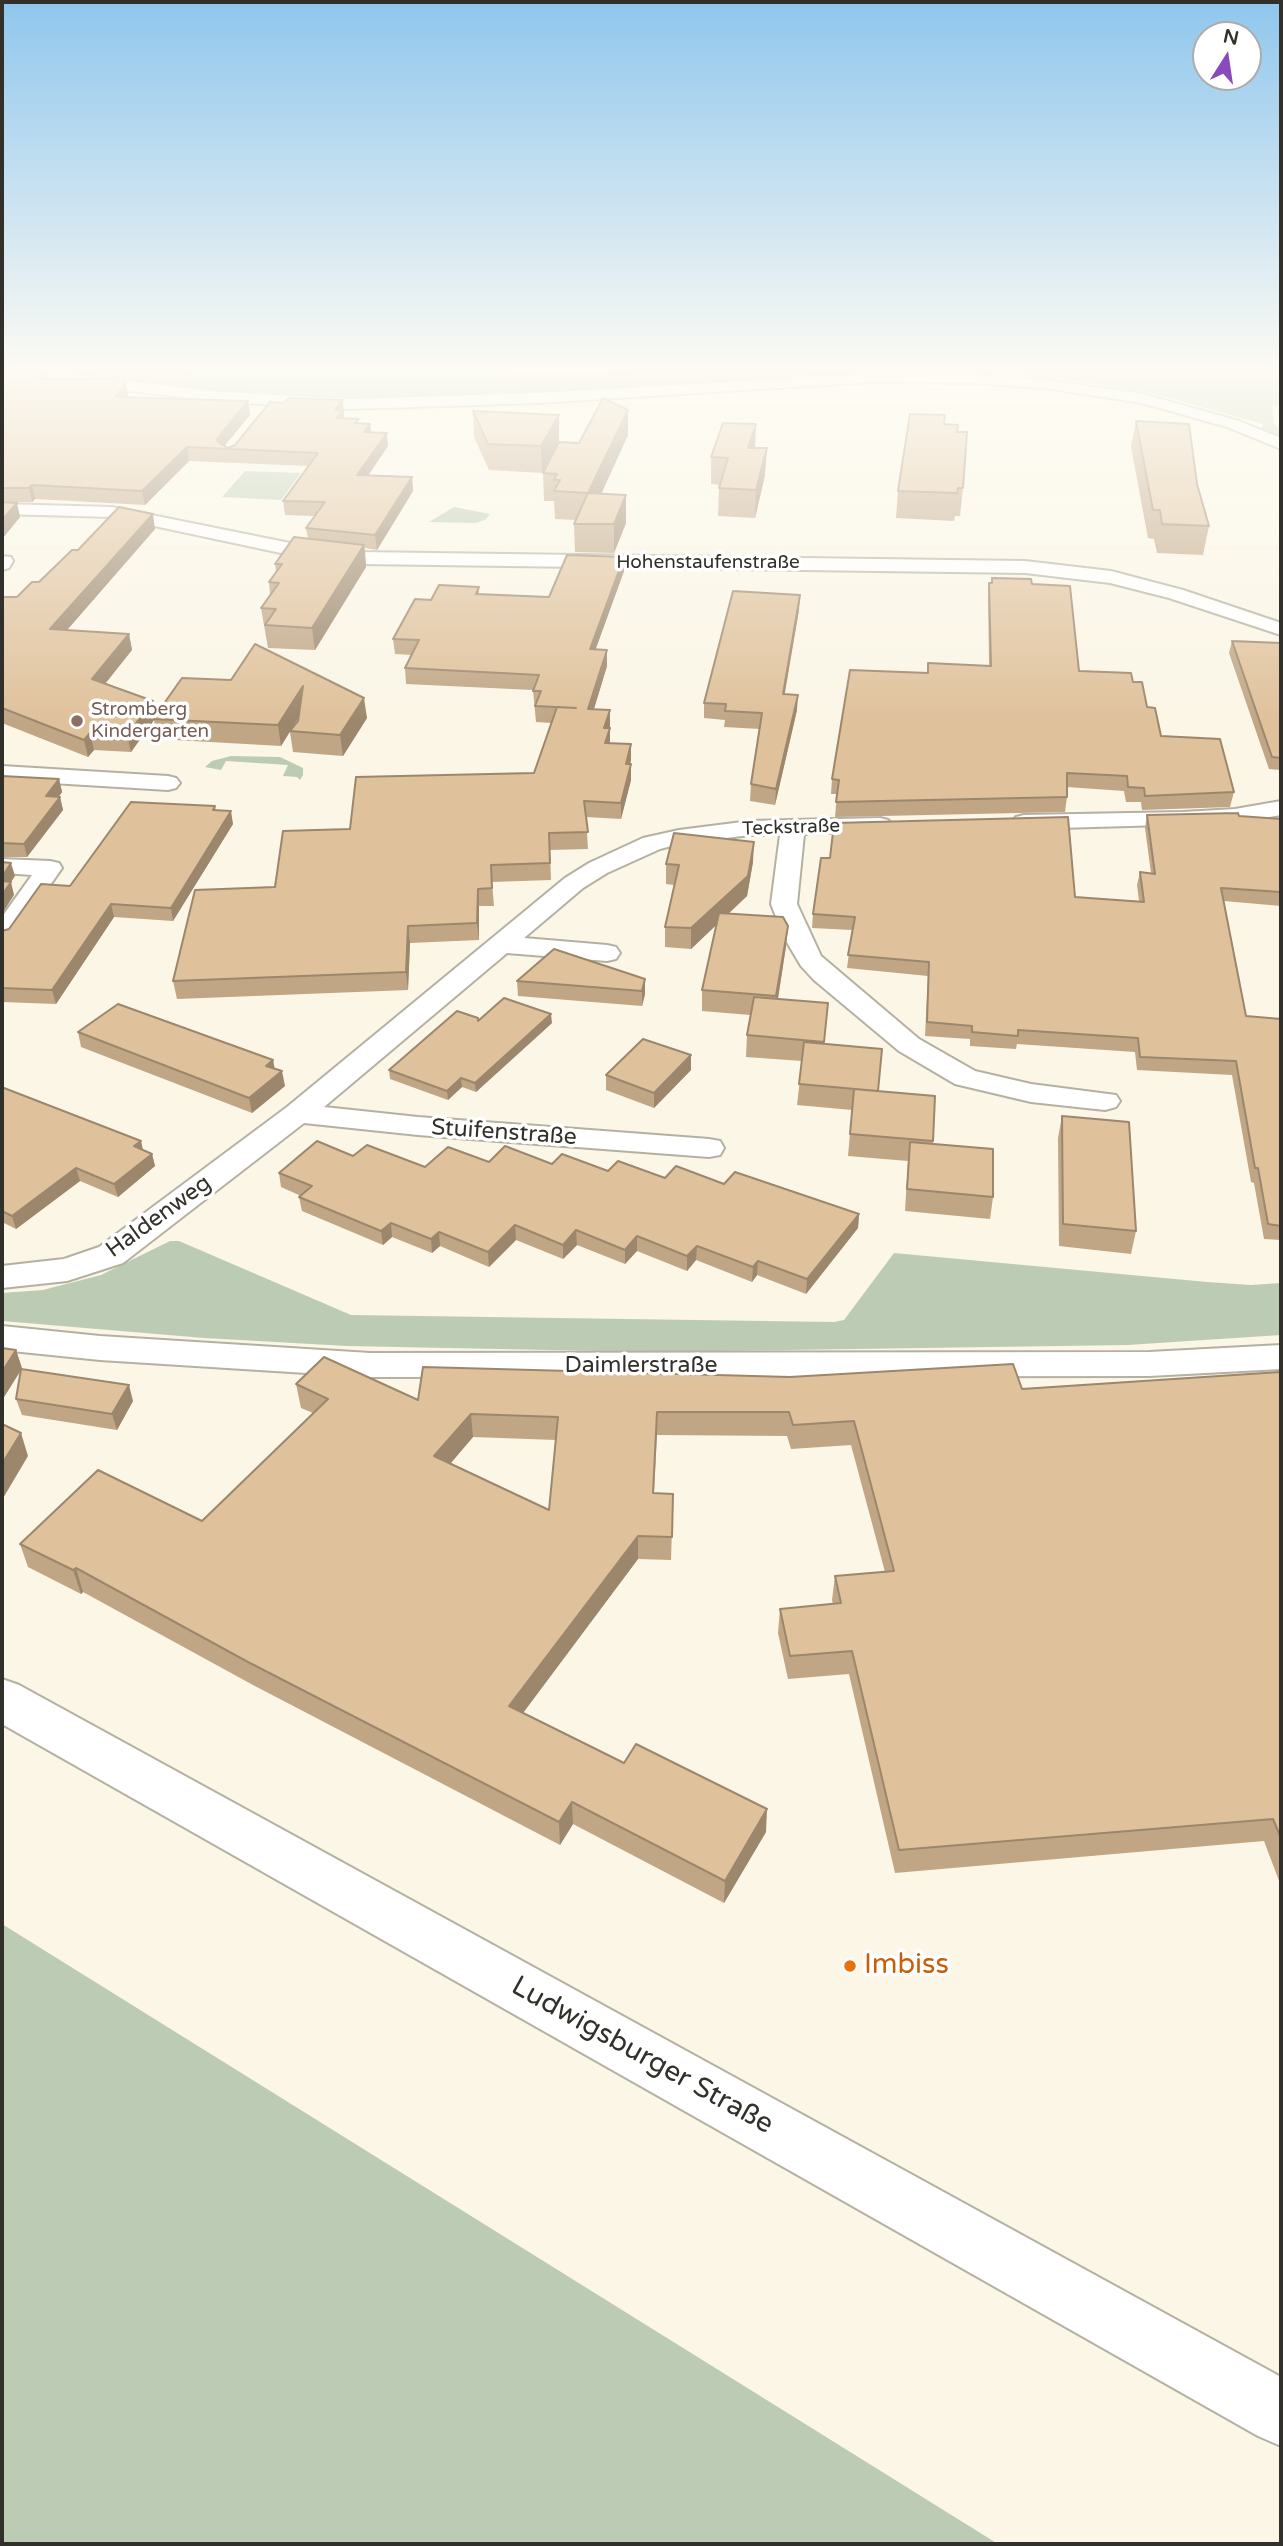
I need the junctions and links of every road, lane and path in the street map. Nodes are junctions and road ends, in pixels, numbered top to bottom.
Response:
1 (2, 509) edge
2 (48, 509) junction
3 (34, 527) dead end
4 (1281, 629) edge
5 (2, 773) edge
6 (168, 783) dead end
7 (1281, 808) edge
8 (995, 822) edge
9 (898, 825) edge
10 (793, 826) junction
11 (2, 866) edge
12 (2, 935) edge
13 (500, 944) junction
14 (607, 953) dead end
15 (1105, 1101) dead end
16 (298, 1113) junction
17 (709, 1149) dead end
18 (2, 1277) edge
19 (2, 1338) edge
20 (1281, 1357) edge
21 (2, 1700) edge
22 (1281, 2413) edge

1 - 2 street, Hohenstaufenstraße
2 - 3 street
2 - 4 street, Hohenstaufenstraße
5 - 6 street
7 - 8 street
9 - 10 street, Teckstraße
10 - 13 street, Teckstraße
10 - 15 street
11 - 12 street
13 - 14 street
13 - 16 street, Teckstraße
16 - 17 street, Stuifenstraße
16 - 18 street, Haldenweg
19 - 20 street, Daimlerstraße
21 - 22 street, Ludwigsburger Straße

